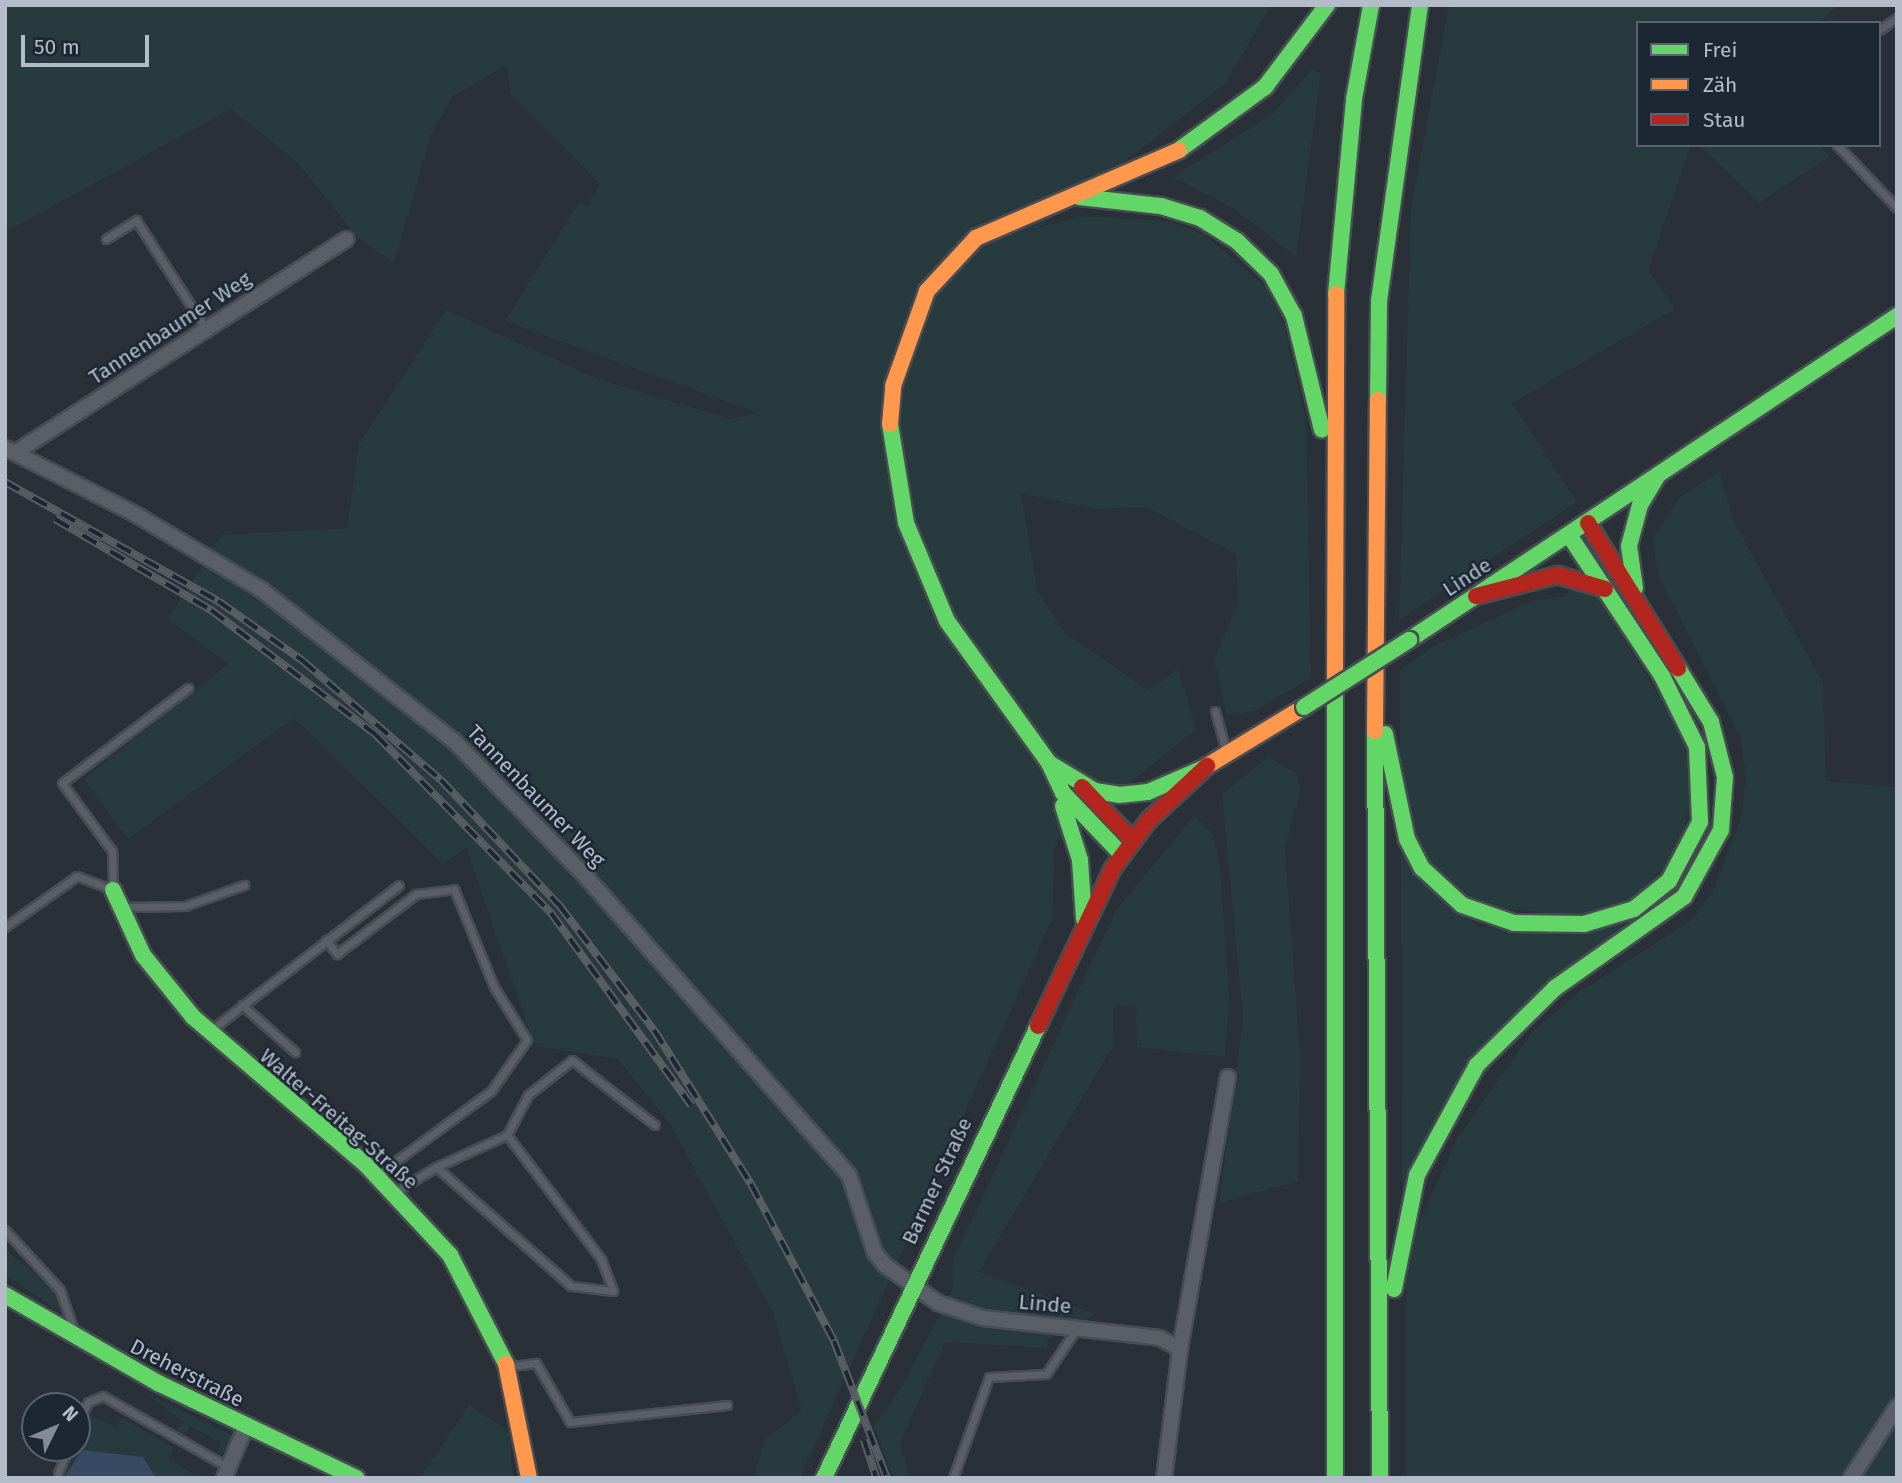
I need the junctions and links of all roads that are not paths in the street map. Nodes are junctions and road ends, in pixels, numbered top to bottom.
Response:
1 (1327, 5) edge
2 (1371, 5) edge
3 (1420, 5) edge
4 (1897, 18) edge
5 (1881, 29) edge
6 (1839, 147) edge
7 (1073, 197) junction
8 (1897, 208) edge
9 (106, 239) dead end
10 (346, 239) dead end
11 (1897, 316) edge
12 (206, 329) junction
13 (11, 450) edge
14 (1656, 478) junction
15 (1333, 480) junction
16 (1588, 523) junction
17 (1569, 535) junction
18 (1605, 589) junction
19 (1636, 594) junction
20 (1476, 596) junction
21 (188, 688) dead end
22 (1374, 698) junction
23 (1215, 712) dead end
24 (1226, 753) junction
25 (1049, 763) junction
26 (1204, 768) junction
27 (1077, 782) junction
28 (1063, 793) junction
29 (1133, 841) junction
30 (1122, 855) junction
31 (244, 885) dead end
32 (399, 885) dead end
33 (113, 890) junction
34 (117, 907) junction
35 (1088, 912) junction
36 (5, 927) edge
37 (326, 940) junction
38 (242, 1005) junction
39 (208, 1032) junction
40 (295, 1052) dead end
41 (1228, 1077) dead end
42 (655, 1125) dead end
43 (507, 1135) junction
44 (436, 1167) junction
45 (377, 1176) junction
46 (394, 1192) junction
47 (5, 1230) edge
48 (912, 1284) junction
49 (5, 1295) edge
50 (1077, 1328) junction
51 (76, 1340) junction
52 (1180, 1349) junction
53 (507, 1367) junction
54 (1379, 1389) junction
55 (91, 1401) edge
56 (727, 1405) dead end
57 (1897, 1407) edge
58 (247, 1426) junction
59 (62, 1462) edge
60 (58, 1473) dead end
61 (226, 1473) edge
62 (356, 1478) edge
63 (529, 1478) edge
64 (824, 1478) edge
65 (953, 1478) edge
66 (1164, 1478) edge
67 (1335, 1478) edge
68 (1380, 1478) edge
69 (1852, 1478) edge

1 - 7 main road
2 - 15 main road
3 - 22 main road
4 - 5 lane
6 - 8 lane
7 - 15 main road
7 - 25 main road
9 - 12 lane
10 - 12 street, Tannenbaumer Weg
11 - 14 main road, Linde
12 - 13 street, Tannenbaumer Weg
13 - 48 street, Tannenbaumer Weg
14 - 16 main road, Linde
14 - 19 main road
15 - 67 main road
16 - 17 main road, Linde
16 - 19 main road
17 - 18 main road
17 - 20 main road, Linde
18 - 20 main road
18 - 22 main road
19 - 54 main road
20 - 24 main road, Linde, bridge
21 - 33 lane
22 - 54 main road
23 - 24 lane
24 - 26 main road, Linde
25 - 27 main road
25 - 28 main road
26 - 27 main road
26 - 29 main road, Linde
27 - 29 main road
28 - 30 main road
28 - 35 main road
29 - 30 main road, Linde
30 - 35 main road, Linde
31 - 34 lane
32 - 37 lane
33 - 34 main road, Walter-Freitag-Straße
33 - 36 lane
34 - 39 main road, Walter-Freitag-Straße
35 - 48 main road, Barmer Straße
37 - 38 lane
37 - 45 lane
38 - 39 lane
38 - 40 lane
39 - 45 main road, Walter-Freitag-Straße
41 - 52 street
42 - 43 lane
43 - 44 lane
43 - 44 lane
44 - 46 lane
45 - 46 main road, Walter-Freitag-Straße
46 - 53 main road, Walter-Freitag-Straße
47 - 51 lane
48 - 50 street, Linde
48 - 64 main road, Barmer Straße
49 - 51 main road, Dreherstraße
50 - 52 street, Linde
50 - 65 lane
51 - 58 main road, Dreherstraße
52 - 66 street
53 - 56 lane
53 - 63 main road, Walter-Freitag-Straße
54 - 68 main road
55 - 61 lane
57 - 69 street
58 - 61 street
58 - 62 main road, Dreherstraße
59 - 60 lane

